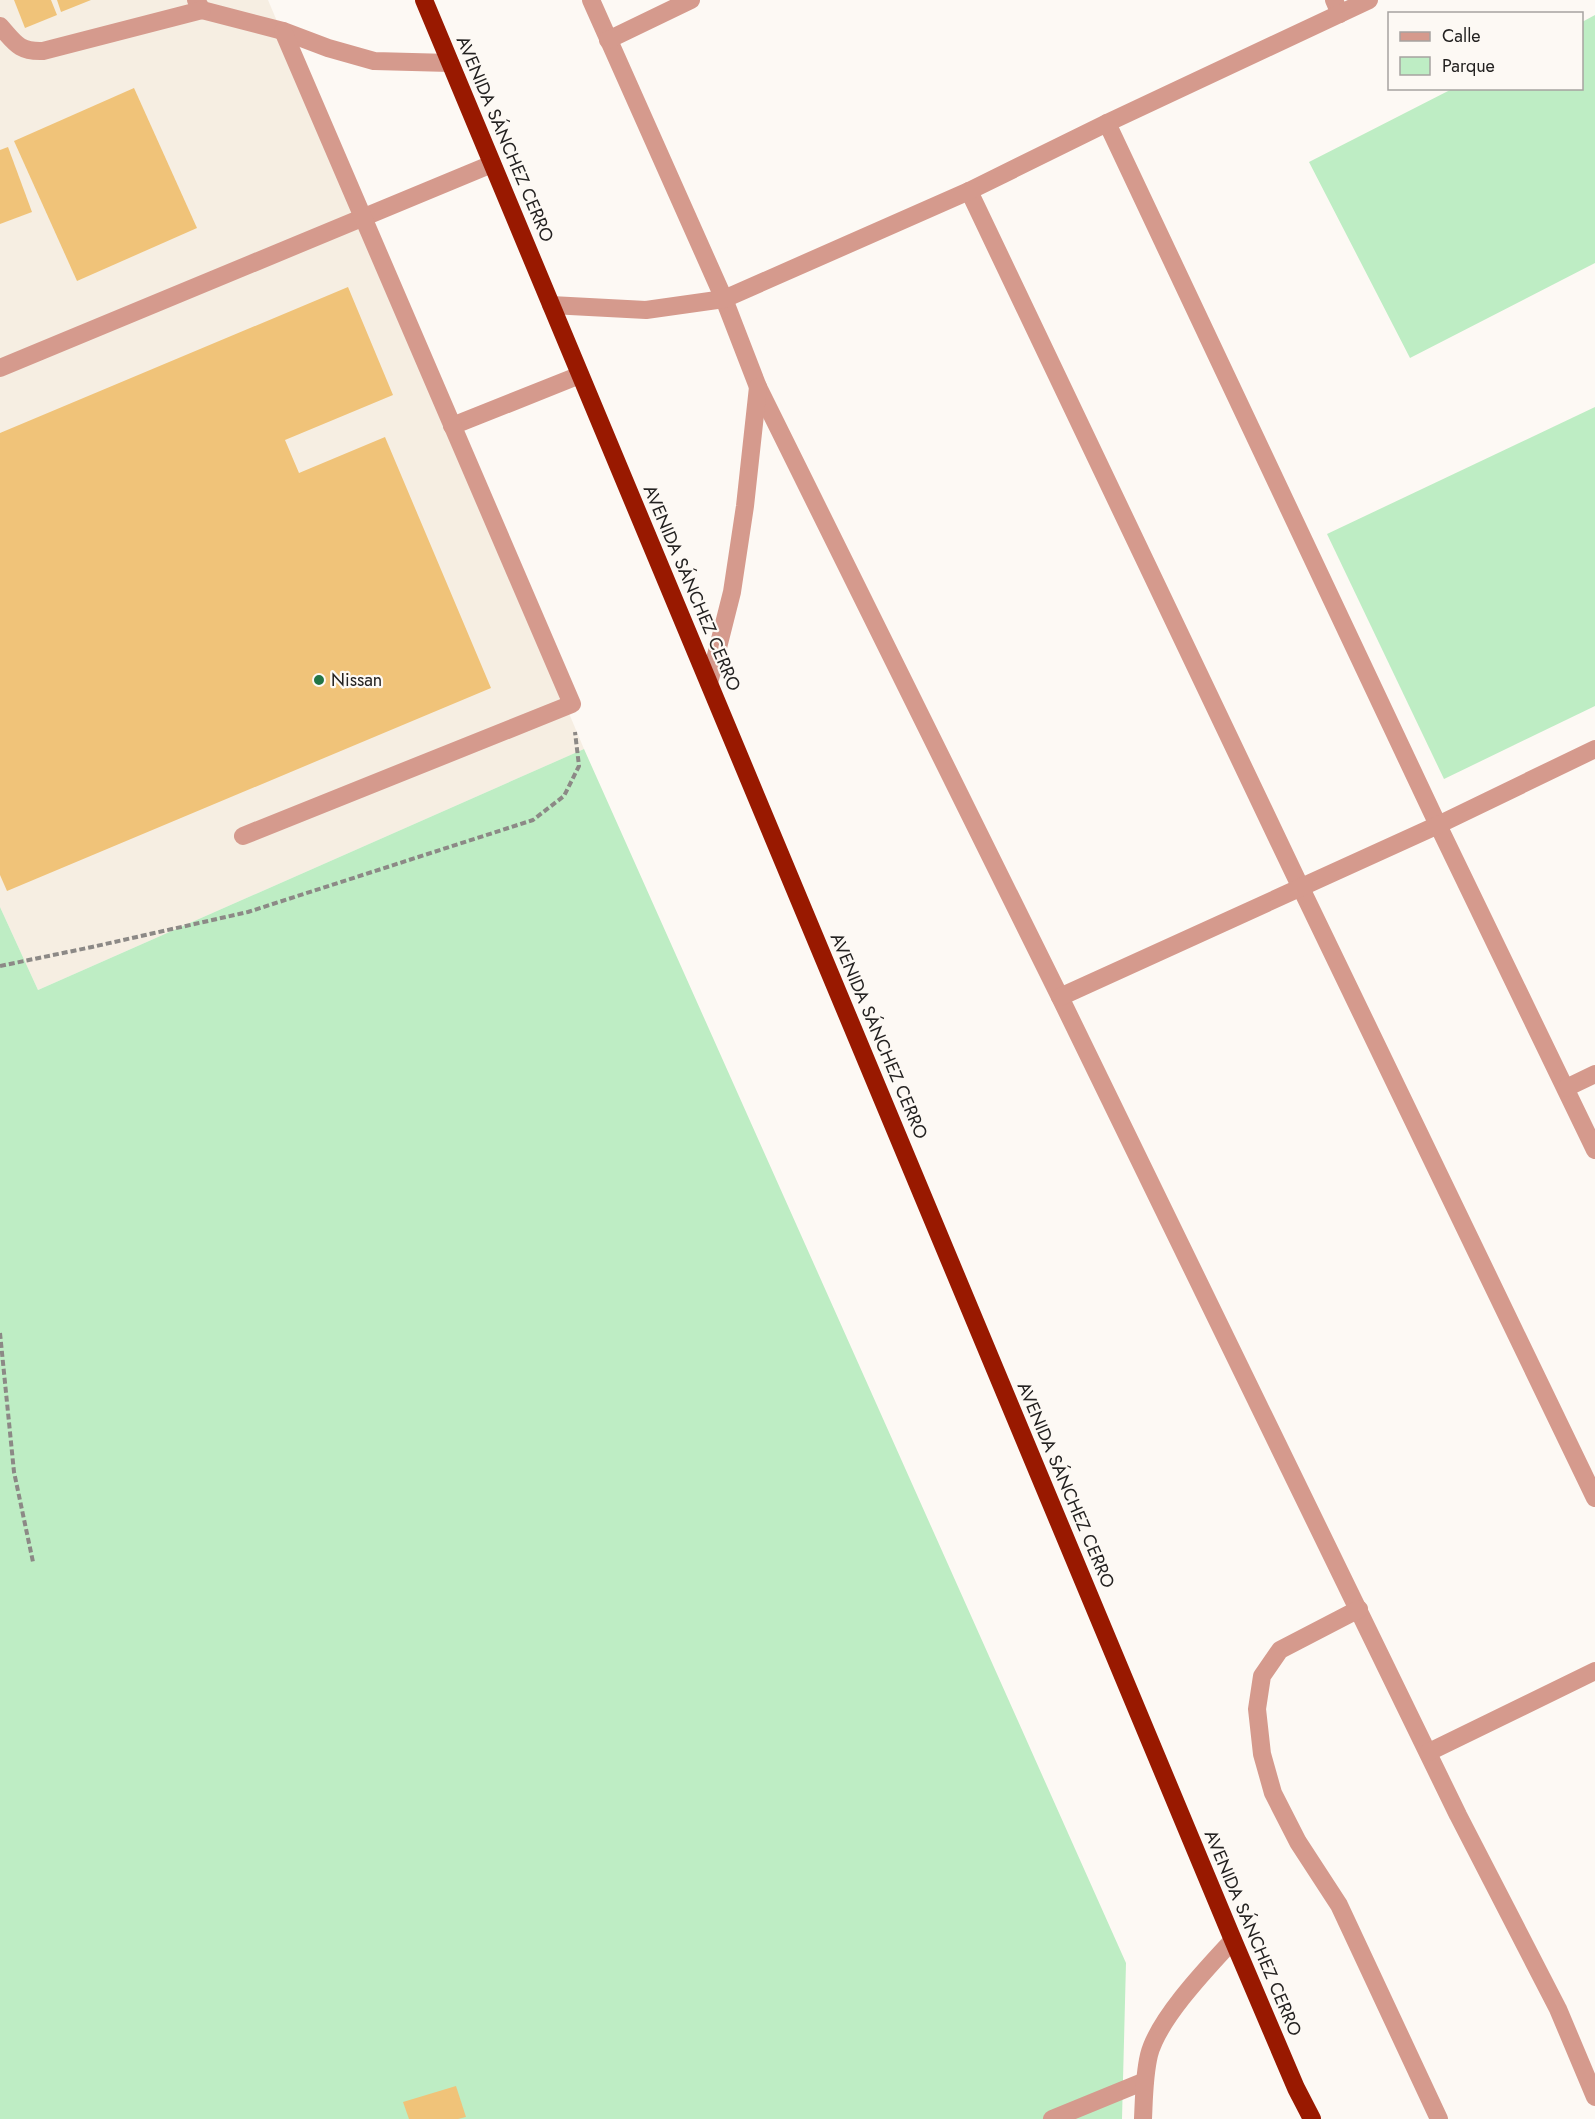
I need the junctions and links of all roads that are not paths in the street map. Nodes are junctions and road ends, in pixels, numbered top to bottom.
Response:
1 (424, 0) edge
2 (591, 0) edge
3 (692, 0) edge
4 (1369, 0) edge
5 (199, 5) edge
6 (1337, 7) edge
7 (0, 26) edge
8 (283, 31) junction
9 (608, 40) junction
10 (450, 63) junction
11 (1107, 123) junction
12 (492, 164) junction
13 (969, 191) junction
14 (363, 216) junction
15 (724, 299) junction
16 (551, 305) junction
17 (0, 368) edge
18 (580, 375) junction
19 (758, 387) junction
20 (453, 426) junction
21 (709, 683) junction
22 (1595, 749) edge
23 (1438, 825) junction
24 (243, 836) dead end
25 (1300, 886) junction
26 (1060, 997) junction
27 (1595, 1074) edge
28 (1566, 1088) junction
29 (1595, 1150) edge
30 (1595, 1498) edge
31 (1359, 1609) junction
32 (1595, 1671) edge
33 (1429, 1752) junction
34 (1233, 1940) junction
35 (1145, 2080) junction
36 (1296, 2088) junction
37 (1595, 2097) edge
38 (1052, 2119) edge
39 (1143, 2119) edge
40 (1304, 2119) edge
41 (1312, 2119) edge
42 (1439, 2119) edge

1 - 10 highway, AVENIDA SÁNCHEZ CERRO
2 - 9 street
3 - 9 street
4 - 6 street
5 - 7 street
5 - 8 street
6 - 11 street
8 - 10 street
8 - 14 street
9 - 15 street
10 - 12 highway, AVENIDA SÁNCHEZ CERRO
11 - 13 street
11 - 23 street
12 - 14 street
12 - 16 highway, AVENIDA SÁNCHEZ CERRO
13 - 15 street
13 - 25 street
14 - 17 street
14 - 20 street
15 - 16 street
15 - 19 street
16 - 18 highway, AVENIDA SÁNCHEZ CERRO
18 - 20 street
18 - 21 highway, AVENIDA SÁNCHEZ CERRO
19 - 21 street
19 - 26 street
20 - 24 street
21 - 34 highway, AVENIDA SÁNCHEZ CERRO
22 - 23 street
23 - 25 street
23 - 28 street
25 - 26 street
25 - 30 street
26 - 31 street
27 - 28 street
28 - 29 street
31 - 33 street
31 - 42 street
32 - 33 street
33 - 37 street
34 - 35 street
34 - 36 highway, AVENIDA SÁNCHEZ CERRO
35 - 38 street
35 - 39 street
36 - 40 highway, AVENIDA SÁNCHEZ CERRO
36 - 41 highway, AVENIDA SÁNCHEZ CERRO

